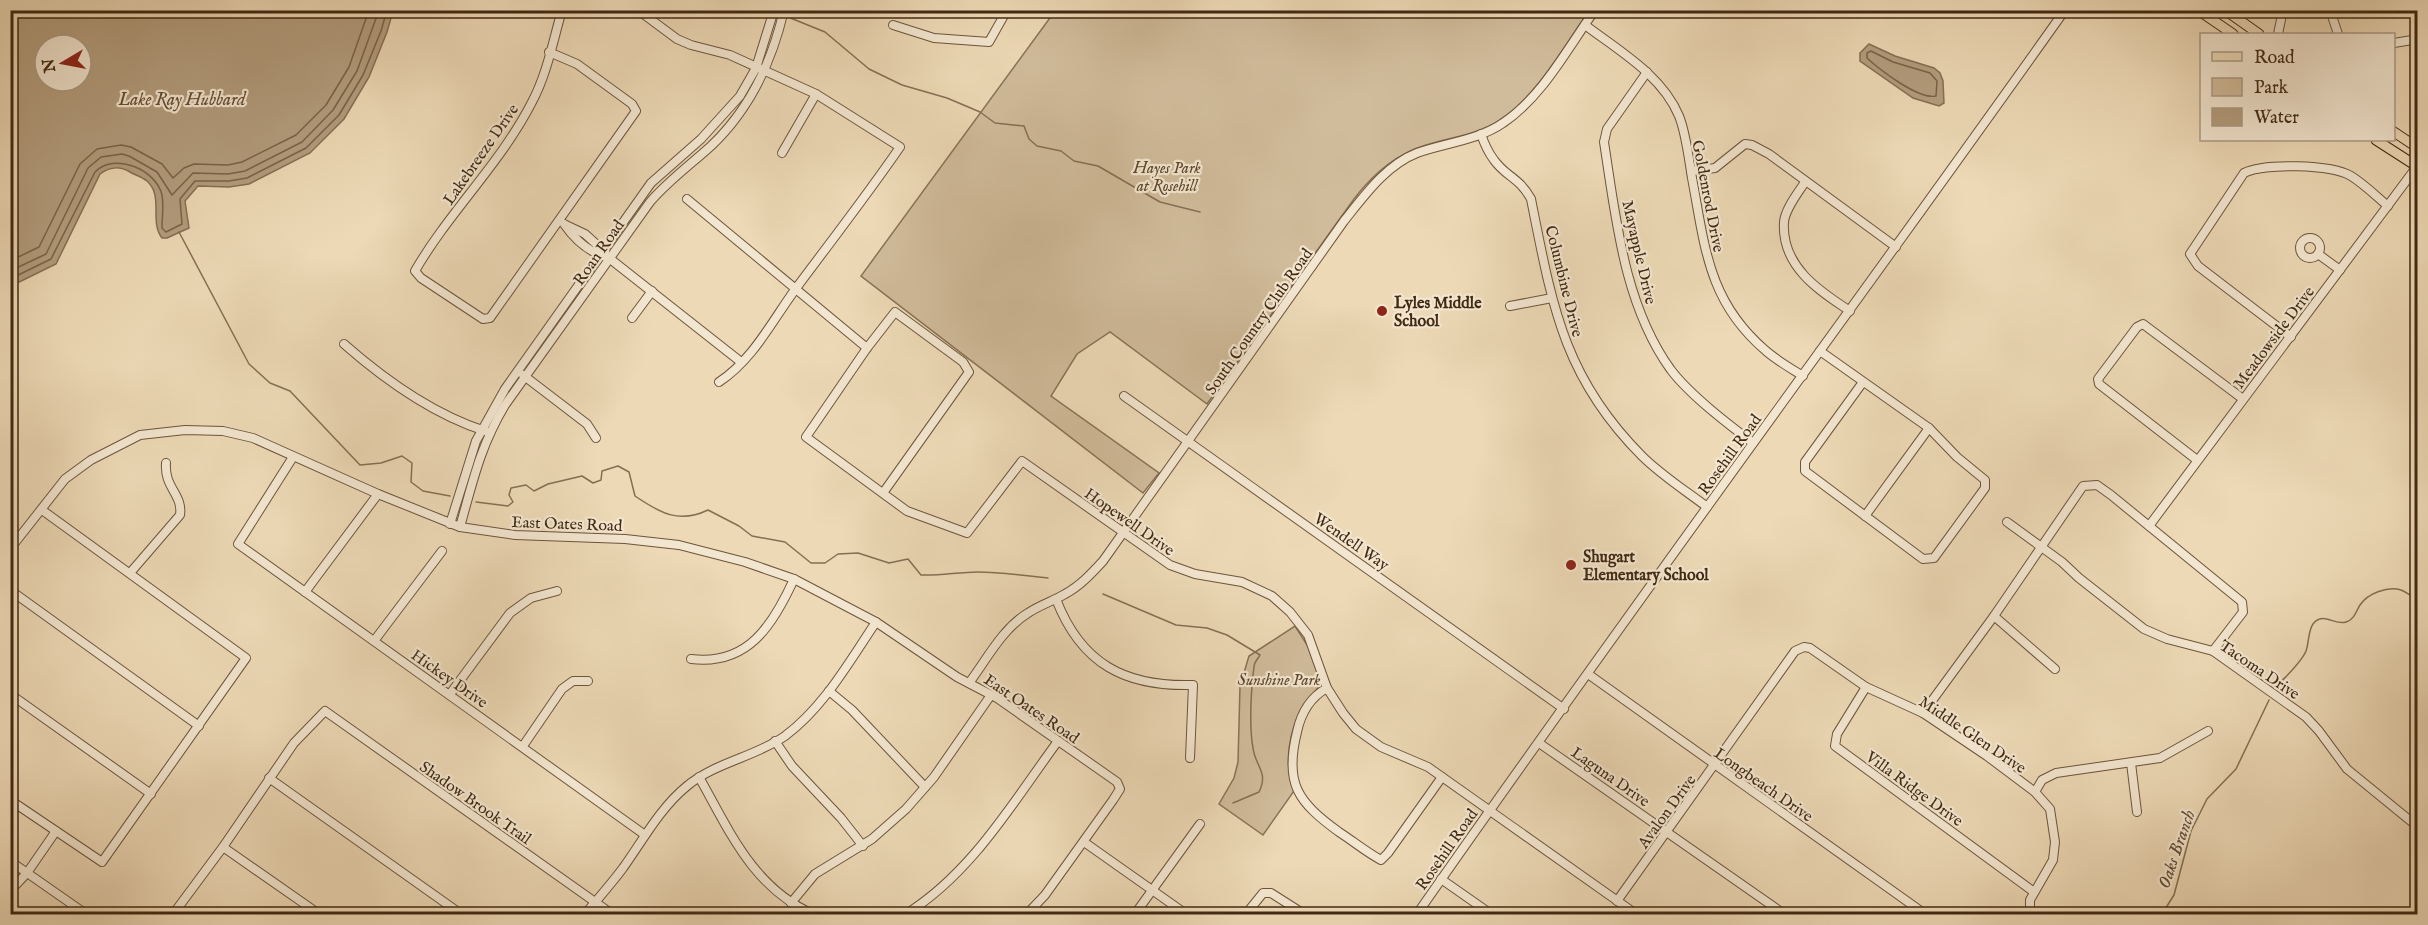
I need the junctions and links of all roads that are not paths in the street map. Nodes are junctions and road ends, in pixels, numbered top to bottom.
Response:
1 (562, 10) edge
2 (638, 10) edge
3 (774, 10) edge
4 (784, 10) edge
5 (1007, 10) edge
6 (1595, 10) edge
7 (2064, 10) edge
8 (2198, 10) edge
9 (2224, 10) edge
10 (2283, 10) edge
11 (2350, 10) edge
12 (2331, 12) edge
13 (893, 25) dead end
14 (1585, 25) junction
15 (2232, 33) edge
16 (2258, 33) edge
17 (2278, 33) edge
18 (2338, 33) edge
19 (2418, 39) edge
20 (2395, 43) edge
21 (549, 52) junction
22 (756, 68) junction
23 (765, 71) junction
24 (1647, 72) junction
25 (816, 94) junction
26 (2395, 133) edge
27 (1481, 134) junction
28 (2378, 141) edge
29 (2418, 148) edge
30 (782, 153) dead end
31 (2417, 166) edge
32 (1691, 171) junction
33 (1805, 182) junction
34 (687, 199) dead end
35 (2388, 206) junction
36 (561, 222) junction
37 (1896, 246) junction
38 (601, 252) junction
39 (2318, 254) dead end
40 (609, 258) junction
41 (2340, 270) junction
42 (796, 289) junction
43 (652, 291) junction
44 (1552, 298) junction
45 (1510, 306) dead end
46 (1850, 311) junction
47 (632, 318) dead end
48 (2291, 337) junction
49 (344, 344) dead end
50 (867, 348) junction
51 (1820, 351) junction
52 (741, 362) junction
53 (518, 371) junction
54 (1803, 376) junction
55 (526, 377) junction
56 (719, 382) dead end
57 (1863, 382) junction
58 (1124, 396) dead end
59 (2243, 399) junction
60 (1929, 428) junction
61 (485, 431) junction
62 (596, 438) dead end
63 (1187, 441) junction
64 (1753, 443) junction
65 (293, 456) junction
66 (2197, 460) junction
67 (165, 463) dead end
68 (378, 494) junction
69 (883, 494) junction
70 (1707, 507) junction
71 (42, 510) junction
72 (1865, 516) junction
73 (2007, 522) dead end
74 (450, 524) junction
75 (2149, 526) junction
76 (460, 527) junction
77 (1122, 533) junction
78 (2041, 546) junction
79 (10, 549) edge
80 (442, 551) dead end
81 (130, 573) junction
82 (794, 579) junction
83 (10, 590) edge
84 (305, 591) junction
85 (557, 591) dead end
86 (1056, 599) junction
87 (1994, 616) junction
88 (876, 622) junction
89 (374, 641) junction
90 (1799, 649) joint
91 (2213, 651) junction
92 (691, 659) dead end
93 (2055, 669) dead end
94 (1588, 674) junction
95 (588, 681) dead end
96 (969, 683) junction
97 (1866, 687) junction
98 (1327, 688) junction
99 (829, 691) junction
100 (10, 694) edge
101 (450, 694) junction
102 (991, 694) junction
103 (1564, 709) junction
104 (1923, 713) junction
105 (199, 726) junction
106 (2208, 731) dead end
107 (774, 741) junction
108 (1058, 741) junction
109 (1539, 743) junction
110 (523, 746) junction
111 (1190, 758) dead end
112 (2131, 763) junction
113 (1715, 765) junction
114 (699, 777) junction
115 (1442, 777) junction
116 (269, 778) junction
117 (925, 788) junction
118 (2035, 792) junction
119 (151, 794) junction
120 (10, 800) edge
121 (1490, 811) junction
122 (2136, 812) dead end
123 (1200, 824) dead end
124 (2418, 827) edge
125 (56, 831) junction
126 (1667, 832) junction
127 (645, 835) junction
128 (1084, 842) junction
129 (863, 846) junction
130 (223, 847) junction
131 (10, 861) edge
132 (27, 873) junction
133 (1441, 879) junction
134 (1152, 890) junction
135 (10, 891) edge
136 (2034, 892) junction
137 (1617, 901) junction
138 (595, 903) junction
139 (791, 903) junction
140 (176, 914) edge
141 (908, 914) edge
142 (86, 915) edge
143 (319, 915) edge
144 (461, 915) edge
145 (585, 915) edge
146 (612, 915) edge
147 (813, 915) edge
148 (1027, 915) edge
149 (1135, 915) edge
150 (1186, 915) edge
151 (1246, 915) edge
152 (1304, 915) edge
153 (1417, 915) edge
154 (1491, 915) edge
155 (1636, 915) edge
156 (1784, 915) edge
157 (1925, 915) edge
158 (2030, 915) edge

1 - 21 street, Lakebreeze Drive
2 - 22 street
3 - 22 street, Roan Road
4 - 23 street, Roan Road
5 - 13 street
6 - 14 street, South Country Club Road
7 - 37 street, Rosehill Road
8 - 15 main road
9 - 16 main road
10 - 17 street
11 - 12 street
12 - 18 street
14 - 24 street, Goldenrod Drive
14 - 27 street, South Country Club Road
19 - 20 street
21 - 36 street
21 - 36 street, Lakebreeze Drive
22 - 23 street
22 - 38 street, Roan Road
23 - 25 street
23 - 40 street, Roan Road
24 - 32 street, Goldenrod Drive
24 - 64 street, Mayapple Drive
25 - 30 street
25 - 42 street
26 - 29 main road
27 - 44 street, Columbine Drive
27 - 63 street, South Country Club Road
28 - 31 main road
31 - 35 street, Meadowside Drive
32 - 33 street
32 - 54 street, Goldenrod Drive
33 - 37 street
33 - 46 street
34 - 42 street
35 - 41 street, Meadowside Drive
35 - 48 street
36 - 38 street
37 - 46 street, Rosehill Road
38 - 40 street
38 - 53 street, Roan Road
39 - 41 street
40 - 43 street
40 - 55 street, Roan Road
41 - 48 street, Meadowside Drive
42 - 50 street
42 - 52 street
43 - 47 street
43 - 52 street
44 - 45 street
44 - 70 street, Columbine Drive
46 - 51 street, Rosehill Road
48 - 59 street, Meadowside Drive
49 - 61 street
50 - 69 street
50 - 69 street
51 - 54 street, Rosehill Road
51 - 57 street
52 - 56 street
53 - 55 street
53 - 61 street, Roan Road
54 - 64 street, Rosehill Road
55 - 61 street, Roan Road
55 - 62 street
57 - 60 street
57 - 72 street
58 - 63 street, Wendell Way
59 - 66 street, Meadowside Drive
59 - 66 street
60 - 72 street
60 - 72 street
61 - 74 street, Roan Road
61 - 76 street, Roan Road
63 - 77 street, South Country Club Road
63 - 103 street, Wendell Way
64 - 70 street, Rosehill Road
65 - 68 street, East Oates Road
65 - 71 street, East Oates Road
65 - 84 street, Hickey Drive
66 - 75 street, Meadowside Drive
67 - 81 street
68 - 74 street, East Oates Road
68 - 84 street
69 - 77 street, Hopewell Drive
70 - 94 street, Rosehill Road
71 - 79 street, East Oates Road
71 - 81 street
73 - 78 street, Tacoma Drive
74 - 76 street, East Oates Road
75 - 78 street
75 - 91 street
76 - 82 street, East Oates Road
77 - 86 street, South Country Club Road
77 - 98 street, Hopewell Drive
78 - 87 street
78 - 91 street, Tacoma Drive
80 - 89 street
81 - 105 street
82 - 88 street, East Oates Road
82 - 92 street
83 - 105 street
84 - 89 street, Hickey Drive
85 - 101 street
86 - 96 street, South Country Club Road
86 - 111 street
87 - 93 street
87 - 104 street
88 - 96 street, East Oates Road
88 - 99 street
89 - 101 street, Hickey Drive
90 - 97 street, Middle Glen Drive
90 - 113 street, Avalon Drive
91 - 124 street, Tacoma Drive
94 - 103 street, Rosehill Road
94 - 113 street, Longbeach Drive
95 - 110 street
96 - 102 street, East Oates Road
97 - 104 street, Middle Glen Drive
97 - 136 street, Villa Ridge Drive
98 - 115 street, Hopewell Drive
98 - 115 street
99 - 107 street
99 - 117 street
100 - 119 street
101 - 110 street, Hickey Drive
102 - 108 street, East Oates Road
102 - 117 street
103 - 109 street, Rosehill Road
104 - 118 street, Middle Glen Drive
105 - 119 street
106 - 112 street
107 - 114 street
107 - 129 street
108 - 128 street, East Oates Road
108 - 141 street
109 - 121 street, Rosehill Road
109 - 126 street, Laguna Drive
110 - 127 street, Hickey Drive
112 - 118 street
112 - 122 street
113 - 126 street, Avalon Drive
113 - 157 street, Longbeach Drive
114 - 127 street
114 - 139 street
115 - 121 street, Hopewell Drive
116 - 130 street
116 - 138 street, Shadow Brook Trail
116 - 144 street
117 - 129 street
118 - 136 street, Middle Glen Drive
119 - 125 street
120 - 125 street
121 - 133 street, Rosehill Road
121 - 137 street, Hopewell Drive
123 - 134 street
125 - 132 street
126 - 137 street, Avalon Drive
126 - 156 street, Laguna Drive
127 - 138 street
128 - 134 street
128 - 148 street
129 - 139 street
130 - 140 street
130 - 143 street
131 - 132 street
132 - 135 street
132 - 142 street
133 - 153 street, Rosehill Road
133 - 154 street
134 - 149 street
134 - 150 street
136 - 158 street
137 - 155 street, Hopewell Drive
138 - 145 street
138 - 146 street, Shadow Brook Trail
139 - 147 street
151 - 152 street

